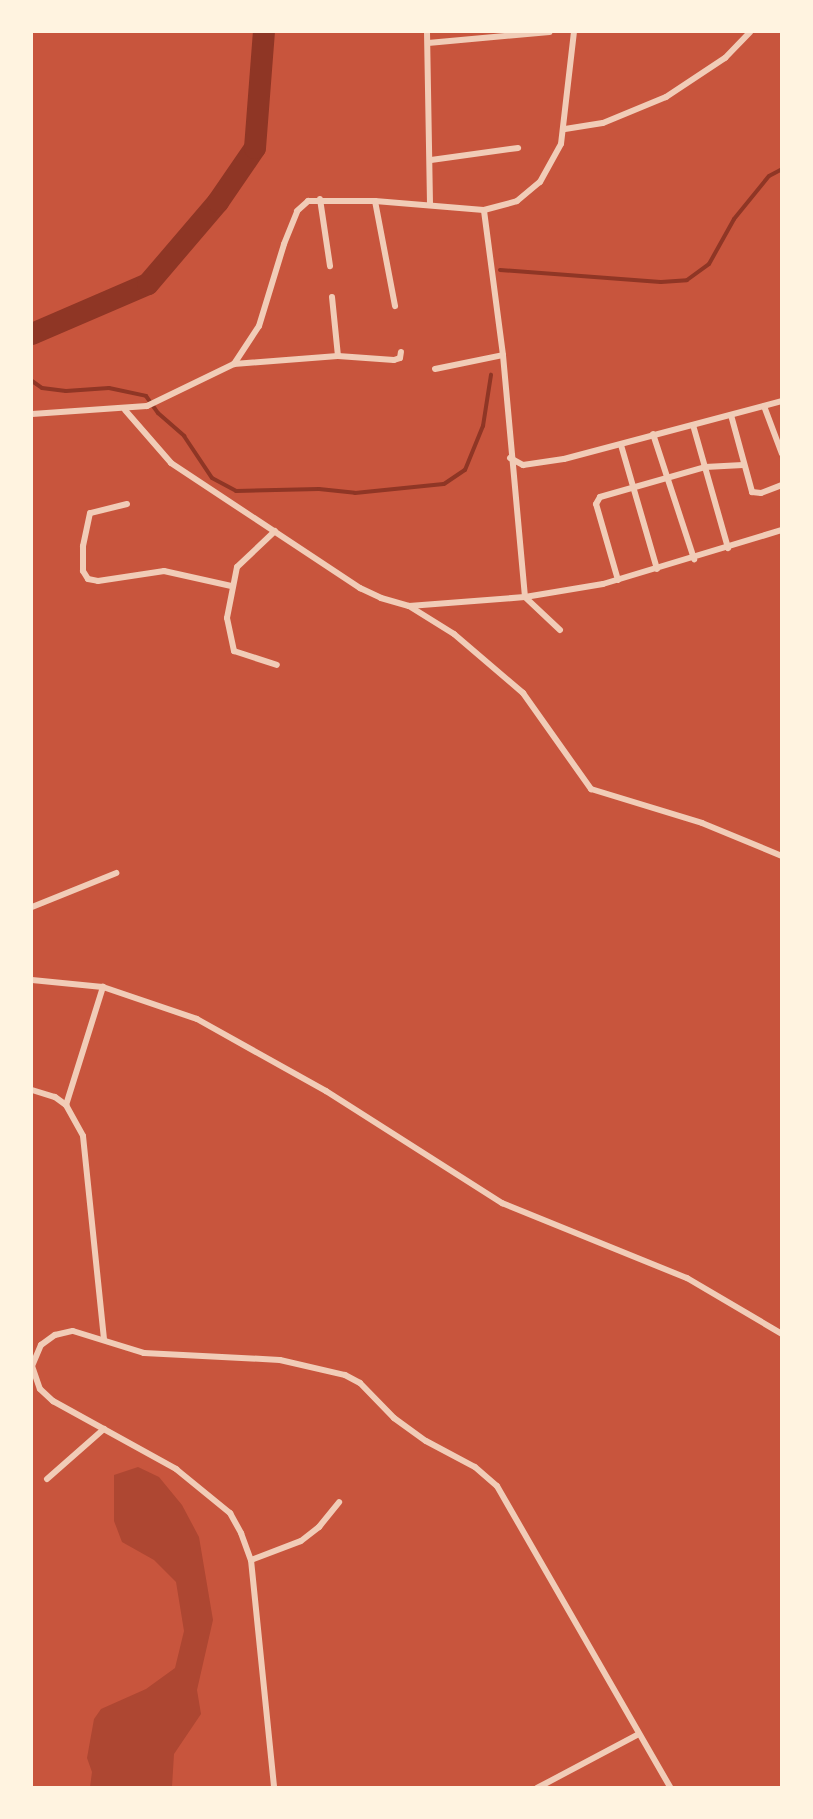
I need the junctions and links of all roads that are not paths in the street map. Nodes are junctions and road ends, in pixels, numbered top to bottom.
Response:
1 (427, 32) edge
2 (550, 32) edge
3 (574, 32) edge
4 (750, 32) edge
5 (498, 33) edge
6 (428, 43) junction
7 (565, 129) junction
8 (518, 148) dead end
9 (431, 160) junction
10 (320, 199) junction
11 (375, 201) junction
12 (430, 204) junction
13 (484, 210) junction
14 (330, 266) dead end
15 (332, 297) dead end
16 (395, 306) dead end
17 (401, 352) dead end
18 (503, 355) junction
19 (338, 356) junction
20 (234, 364) junction
21 (435, 369) dead end
22 (782, 401) edge
23 (764, 406) junction
24 (125, 410) junction
25 (32, 414) edge
26 (731, 415) junction
27 (693, 425) junction
28 (653, 434) junction
29 (621, 445) junction
30 (782, 454) edge
31 (510, 458) junction
32 (743, 465) junction
33 (705, 467) junction
34 (668, 479) junction
35 (782, 485) edge
36 (633, 488) junction
37 (127, 504) dead end
38 (782, 530) edge
39 (275, 531) junction
40 (728, 548) junction
41 (694, 559) junction
42 (657, 569) junction
43 (618, 580) junction
44 (231, 586) junction
45 (525, 597) junction
46 (409, 606) junction
47 (560, 630) dead end
48 (277, 665) dead end
49 (782, 856) edge
50 (116, 873) dead end
51 (32, 907) edge
52 (32, 980) edge
53 (103, 987) junction
54 (32, 1090) edge
55 (66, 1105) junction
56 (782, 1334) edge
57 (104, 1339) junction
58 (32, 1366) edge
59 (104, 1429) junction
60 (47, 1479) dead end
61 (339, 1502) dead end
62 (251, 1560) junction
63 (639, 1734) junction
64 (274, 1788) edge
65 (537, 1788) edge
66 (671, 1788) edge

1 - 6 street
2 - 5 street
3 - 7 street
4 - 7 street
5 - 6 street
6 - 9 street
7 - 13 street
8 - 9 street
9 - 12 street
10 - 11 street
10 - 14 street
10 - 20 street
11 - 12 street
11 - 16 street
12 - 13 street
13 - 18 street
15 - 19 street
17 - 19 street
18 - 21 street
18 - 31 street
19 - 20 street
20 - 24 street
22 - 23 street
23 - 26 street
23 - 30 street
24 - 25 street
24 - 39 street
26 - 27 street
26 - 32 street
27 - 28 street
27 - 33 street
28 - 29 street
28 - 34 street
29 - 31 street
29 - 36 street
31 - 45 street
32 - 33 street
32 - 35 street
33 - 34 street
33 - 40 street
34 - 36 street
34 - 41 street
36 - 42 street
36 - 43 street
37 - 44 street
38 - 40 street
39 - 44 street
39 - 46 street
40 - 41 street
41 - 42 street
42 - 43 street
43 - 45 street
44 - 48 street
45 - 46 street
45 - 47 street
46 - 49 street
50 - 51 street
52 - 53 street
53 - 55 street
53 - 56 street
54 - 55 street
55 - 57 street
57 - 58 street
57 - 63 street
58 - 59 street
59 - 60 street
59 - 62 street
61 - 62 street
62 - 64 street
63 - 65 street
63 - 66 street

